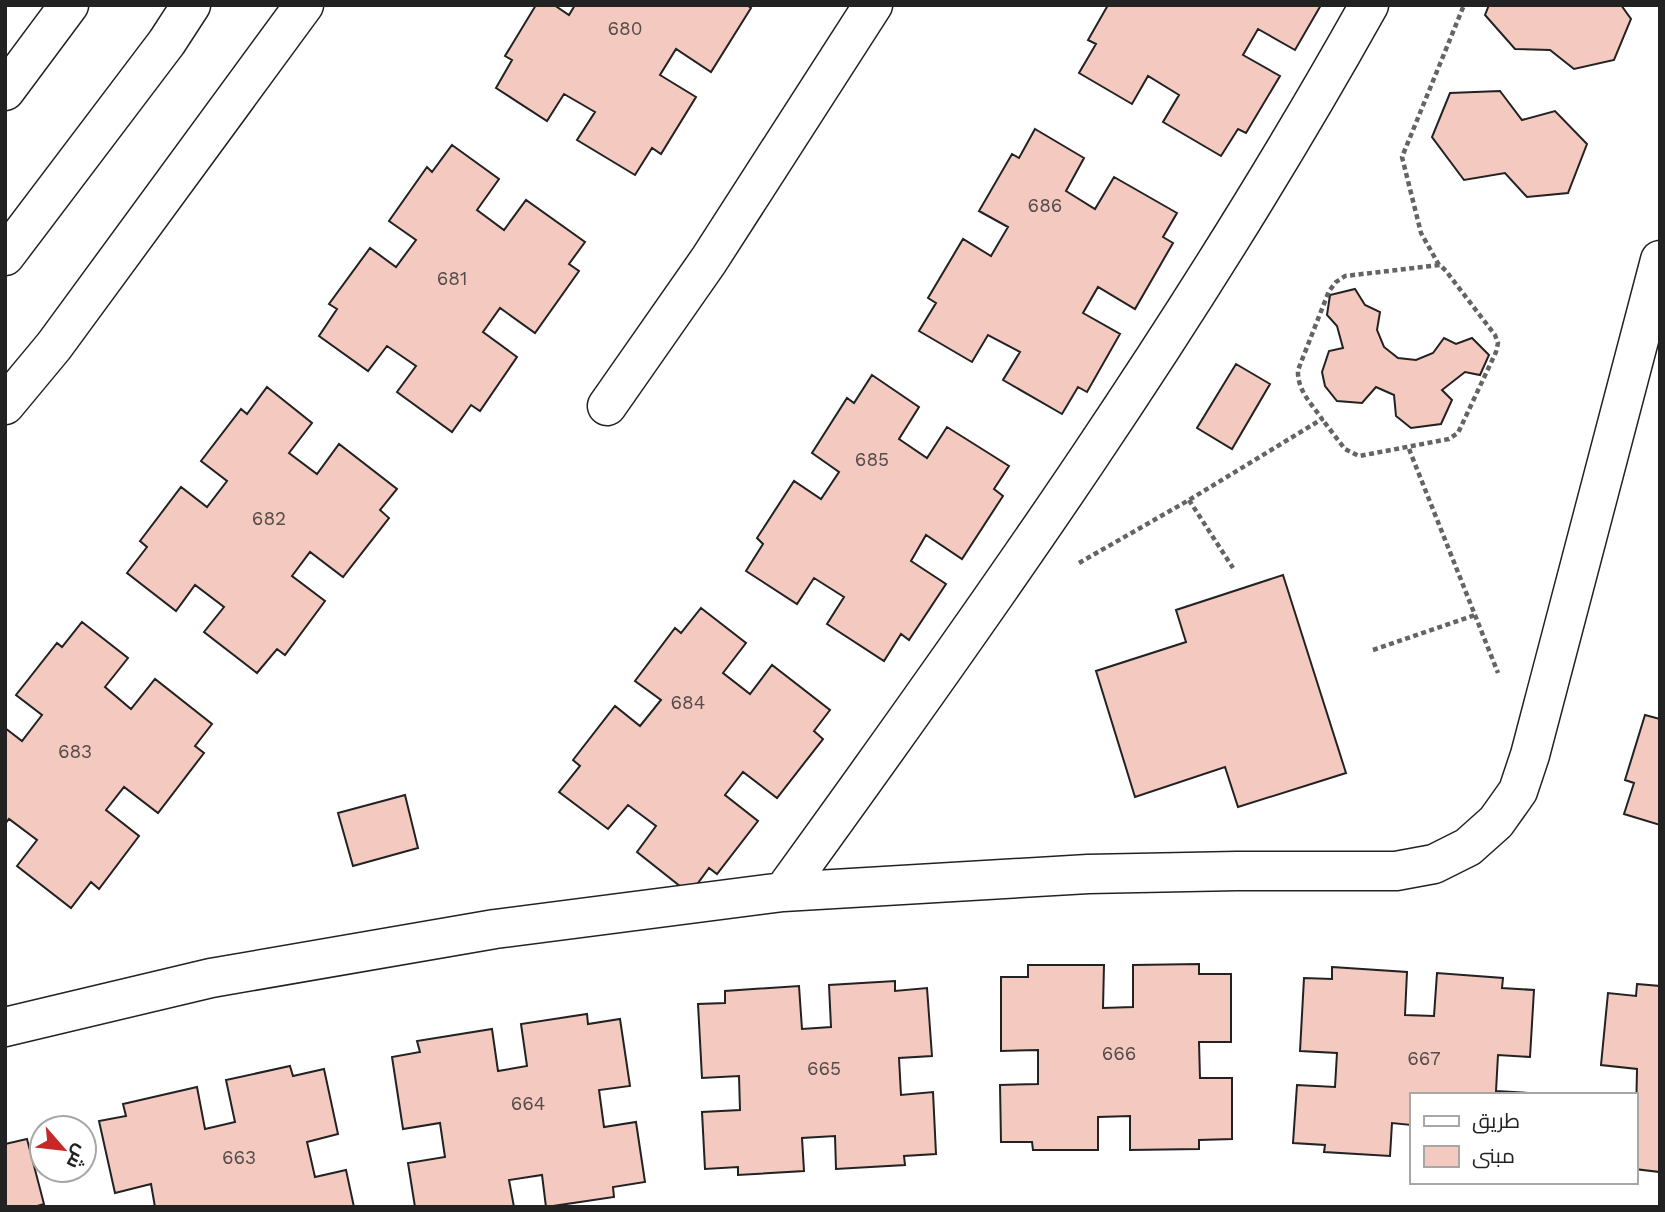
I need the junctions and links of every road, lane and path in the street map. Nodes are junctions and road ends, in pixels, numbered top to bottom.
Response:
1 (69, 5) edge
2 (191, 5) edge
3 (304, 5) edge
4 (873, 5) edge
5 (1369, 5) edge
6 (1464, 5) edge
7 (5, 90) edge
8 (5, 256) edge
9 (1660, 260) edge
10 (1440, 265) junction
11 (5, 405) edge
12 (607, 406) dead end
13 (1322, 419) junction
14 (1409, 449) junction
15 (1189, 500) junction
16 (1070, 568) dead end
17 (1233, 568) dead end
18 (1475, 615) junction
19 (1373, 650) dead end
20 (1500, 679) dead end
21 (783, 892) junction
22 (5, 1027) edge

1 - 7 street
2 - 8 street
3 - 11 street
4 - 12 street
5 - 21 street
6 - 10 path
9 - 21 street
10 - 13 path
10 - 14 path
13 - 14 path
13 - 15 path
14 - 18 path
15 - 16 path
15 - 17 path
18 - 19 path
18 - 20 path
21 - 22 street

